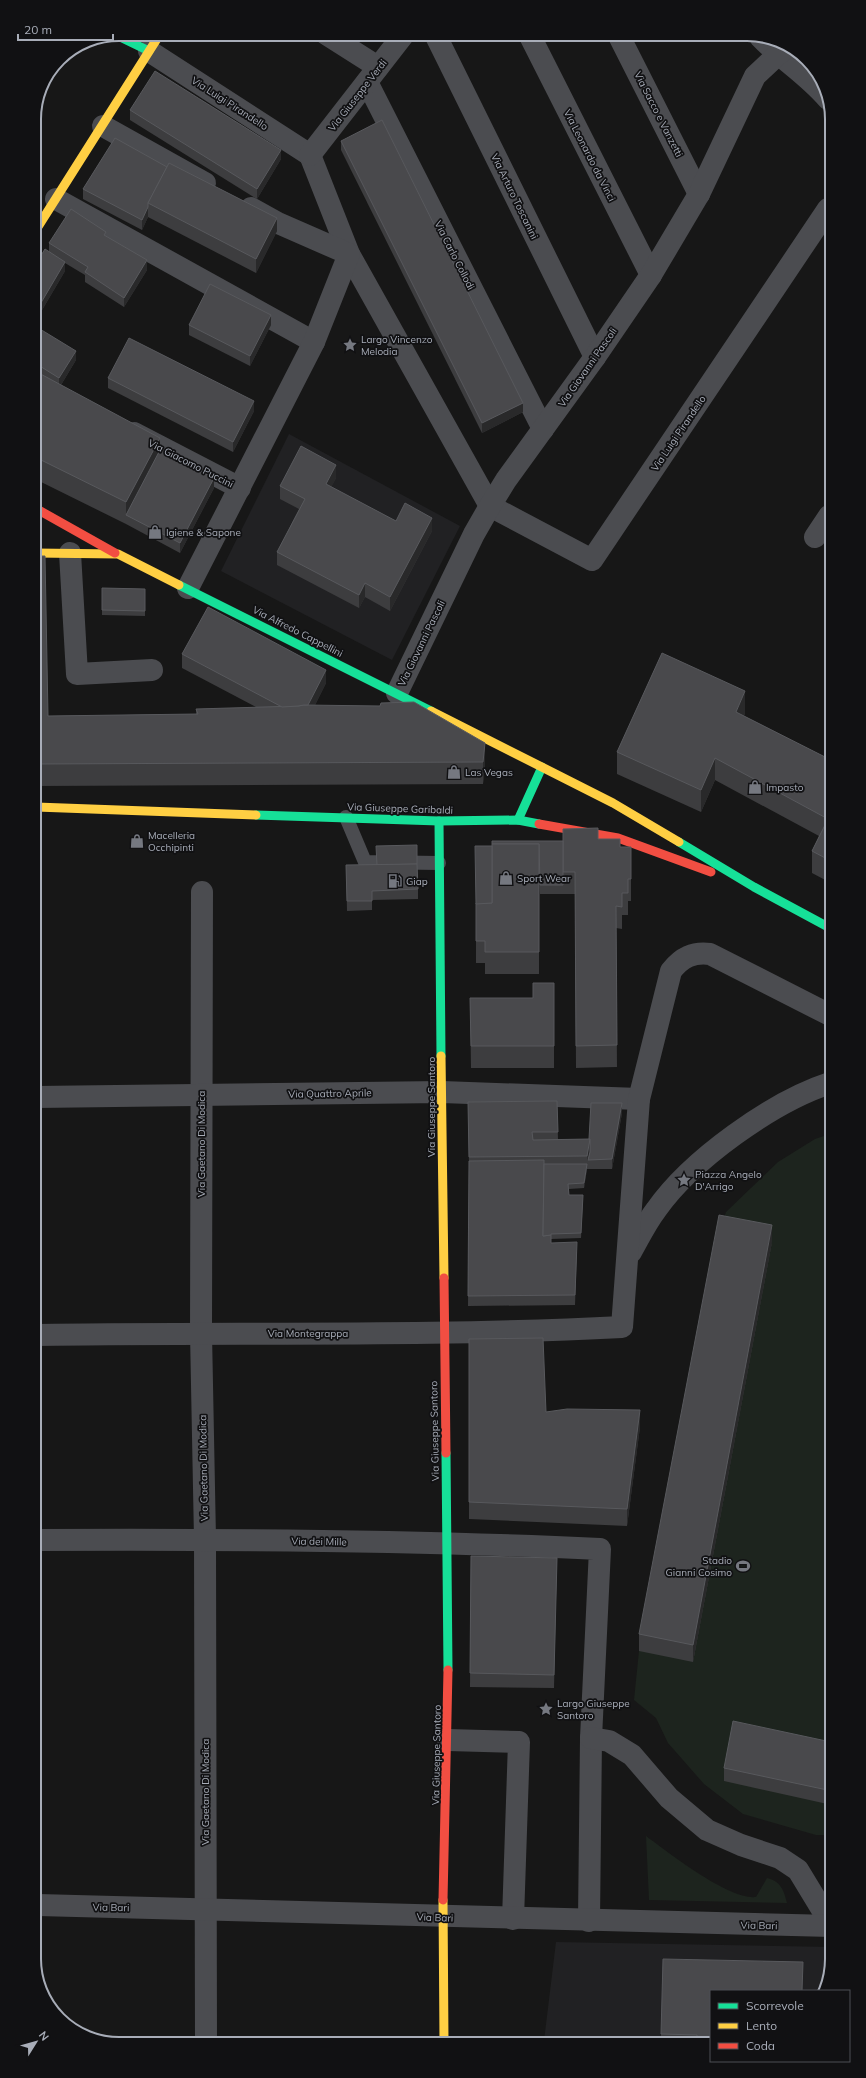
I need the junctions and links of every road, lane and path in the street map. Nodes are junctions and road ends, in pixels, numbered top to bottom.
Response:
1 (334, 41) edge
2 (399, 41) edge
3 (438, 41) edge
4 (533, 41) edge
5 (622, 41) edge
6 (155, 43) edge
7 (772, 45) edge
8 (781, 51) edge
9 (373, 74) junction
10 (819, 90) edge
11 (103, 126) junction
12 (310, 155) junction
13 (699, 194) junction
14 (56, 199) junction
15 (825, 213) edge
16 (41, 222) edge
17 (349, 254) junction
18 (651, 275) junction
19 (314, 342) junction
20 (595, 357) junction
21 (113, 422) edge
22 (543, 429) junction
23 (240, 488) junction
24 (490, 506) junction
25 (41, 511) edge
26 (825, 522) edge
27 (815, 537) dead end
28 (41, 553) edge
29 (70, 553) junction
30 (118, 554) junction
31 (188, 588) junction
32 (152, 670) dead end
33 (397, 693) junction
34 (542, 767) junction
35 (41, 807) edge
36 (346, 817) junction
37 (518, 820) junction
38 (439, 821) junction
39 (439, 863) junction
40 (754, 887) junction
41 (202, 892) dead end
42 (825, 925) edge
43 (825, 1012) edge
44 (825, 1084) edge
45 (442, 1092) junction
46 (201, 1095) junction
47 (41, 1097) edge
48 (632, 1099) junction
49 (628, 1256) junction
50 (201, 1333) junction
51 (443, 1334) junction
52 (41, 1335) edge
53 (204, 1539) junction
54 (41, 1540) edge
55 (447, 1543) junction
56 (591, 1738) junction
57 (448, 1740) junction
58 (41, 1906) edge
59 (205, 1909) junction
60 (825, 1914) edge
61 (443, 1917) junction
62 (513, 1919) junction
63 (588, 1921) junction
64 (825, 1926) edge
65 (206, 2037) edge
66 (444, 2037) edge

1 - 9 street
2 - 9 street, Via Giuseppe Verdi
3 - 20 street, Via Arturo Toscanini
4 - 18 street, Via Leonardo da Vinci
5 - 13 street, Via Sacco e Vanzetti
6 - 11 main road
6 - 12 street, Via Luigi Pirandello
7 - 8 street
8 - 10 street
8 - 13 street, Via Giovanni Pascoli
9 - 12 street, Via Giuseppe Verdi
9 - 22 street, Via Carlo Collodi
11 - 14 main road
11 - 17 street
12 - 17 street
13 - 18 street, Via Giovanni Pascoli
14 - 16 main road
14 - 19 street
15 - 24 street, Via Luigi Pirandello
17 - 19 street
17 - 24 street
18 - 20 street, Via Giovanni Pascoli
19 - 23 street
20 - 22 street, Via Giovanni Pascoli
21 - 23 street, Via Giacomo Puccini
22 - 24 street, Via Giovanni Pascoli
23 - 31 street
24 - 33 street, Via Giovanni Pascoli
25 - 30 main road
26 - 27 street
28 - 29 main road, Via Alfredo Cappellini
29 - 30 main road, Via Alfredo Cappellini
29 - 32 street
30 - 31 main road, Via Alfredo Cappellini
31 - 33 main road, Via Alfredo Cappellini
33 - 34 main road, Via Alfredo Cappellini
34 - 37 main road
34 - 40 main road, Via Alfredo Cappellini
35 - 36 main road, Via Giuseppe Garibaldi
36 - 38 main road, Via Giuseppe Garibaldi
36 - 39 lane
37 - 38 main road, Via Giuseppe Garibaldi
37 - 40 main road, Via Giuseppe Garibaldi
38 - 39 main road, Via Giuseppe Santoro
39 - 45 main road, Via Giuseppe Santoro
40 - 42 main road
41 - 46 street, Via Gaetano Di Modica
43 - 48 street
44 - 49 street
45 - 46 street, Via Quattro Aprile
45 - 48 street, Via Quattro Aprile
45 - 51 main road, Via Giuseppe Santoro
46 - 47 street, Via Quattro Aprile
46 - 50 street, Via Gaetano Di Modica
48 - 49 street
49 - 51 street, Via Montegrappa
50 - 51 street, Via Montegrappa
50 - 52 street, Via Montegrappa
50 - 53 street, Via Gaetano Di Modica
51 - 55 main road, Via Giuseppe Santoro
53 - 54 street, Via dei Mille
53 - 55 street, Via dei Mille
53 - 59 street, Via Gaetano Di Modica
55 - 56 street, Via dei Mille
55 - 57 main road, Via Giuseppe Santoro
56 - 60 street
56 - 63 street
57 - 61 main road, Via Giuseppe Santoro
57 - 62 street
58 - 59 street, Via Bari
59 - 61 street, Via Bari
59 - 65 street, Via Gaetano Di Modica
61 - 62 street, Via Bari
61 - 66 main road, Via Giuseppe Santoro
62 - 63 street, Via Bari
63 - 64 street, Via Bari

